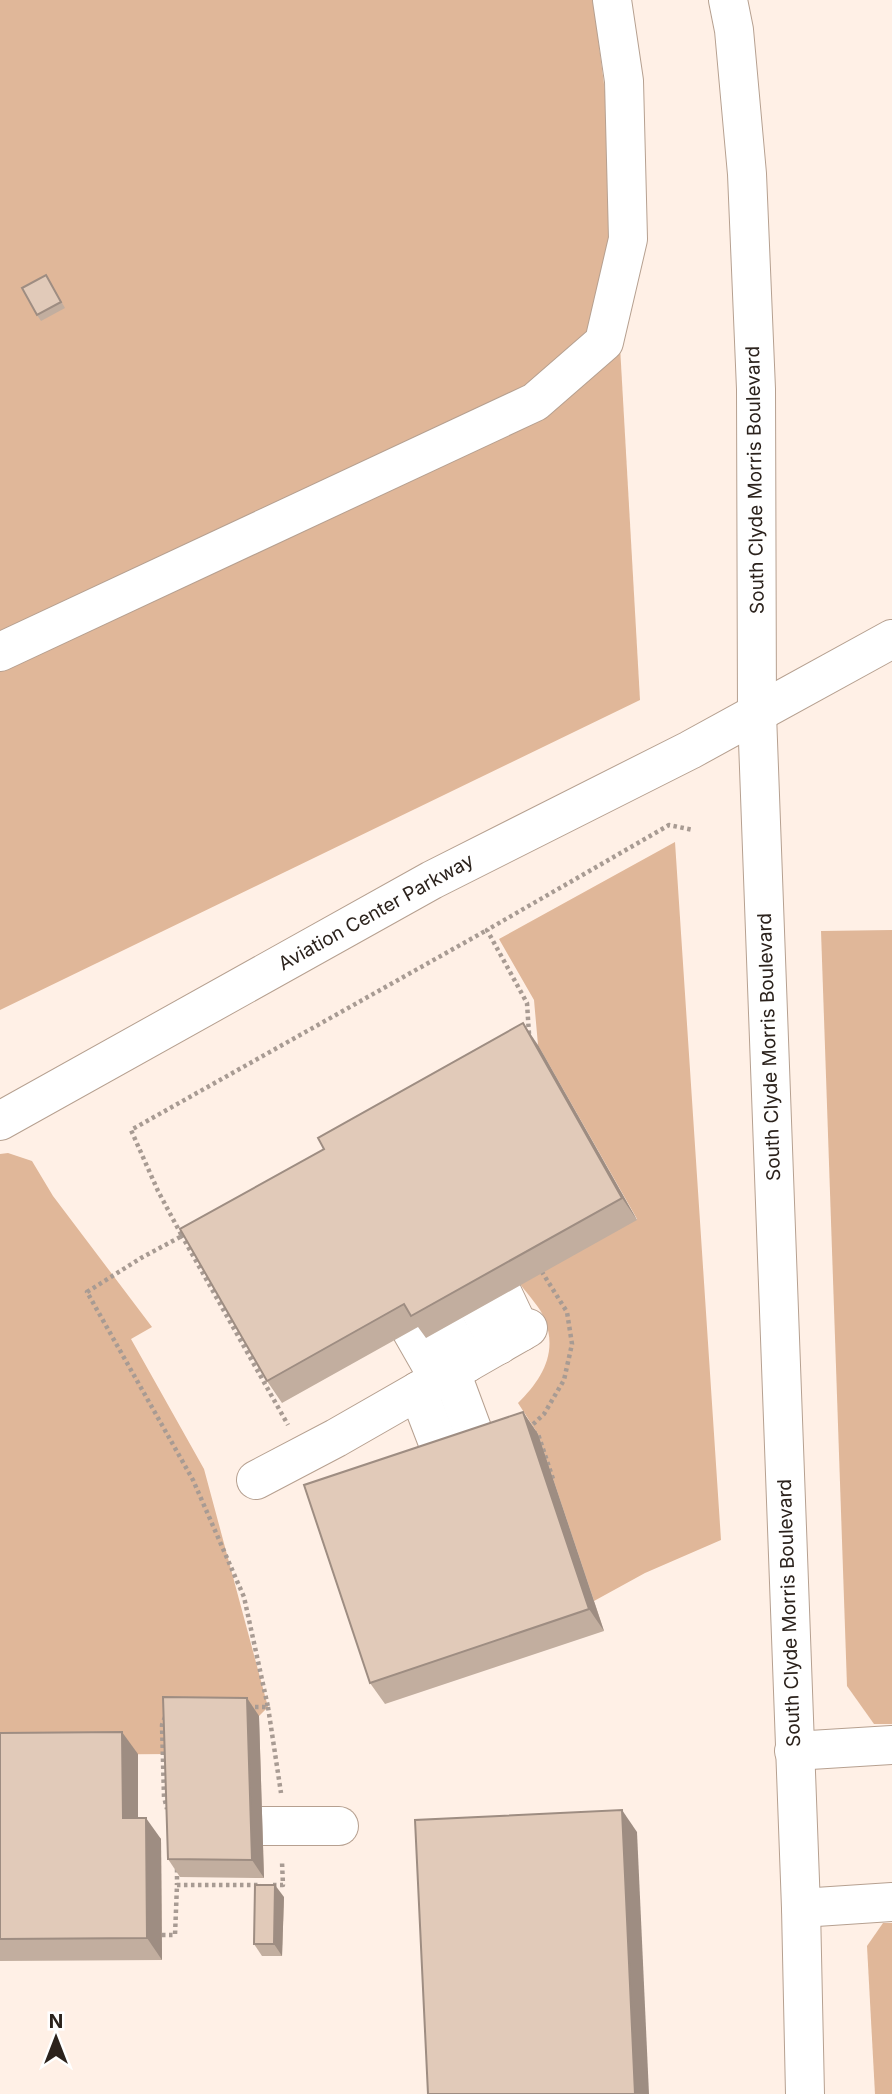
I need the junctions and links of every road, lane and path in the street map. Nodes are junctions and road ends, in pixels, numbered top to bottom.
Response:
1 (612, 0) edge
2 (728, 0) edge
3 (892, 639) edge
4 (0, 652) edge
5 (757, 714) junction
6 (693, 830) dead end
7 (487, 930) junction
8 (529, 1042) edge
9 (0, 1121) edge
10 (194, 1229) edge
11 (182, 1236) junction
12 (542, 1272) edge
13 (475, 1358) junction
14 (527, 1430) junction
15 (518, 1433) edge
16 (306, 1454) junction
17 (463, 1459) edge
18 (257, 1480) dead end
19 (554, 1482) dead end
20 (268, 1707) junction
21 (243, 1708) edge
22 (166, 1714) edge
23 (892, 1745) edge
24 (794, 1751) junction
25 (272, 1811) joint
26 (170, 1818) edge
27 (338, 1826) dead end
28 (282, 1860) dead end
29 (176, 1861) edge
30 (177, 1885) junction
31 (892, 1902) edge
32 (801, 1908) junction
33 (162, 1934) dead end
34 (805, 2094) edge

1 - 4 main road
2 - 5 main road, South Clyde Morris Boulevard
3 - 5 main road, Aviation Center Parkway
5 - 9 main road, Aviation Center Parkway
5 - 24 main road, South Clyde Morris Boulevard
6 - 7 path
7 - 8 path
7 - 11 path
10 - 11 path
11 - 16 path
11 - 20 path
12 - 14 path
13 - 13 main road
13 - 16 main road
13 - 17 main road
14 - 15 path
14 - 19 path
16 - 18 main road
20 - 21 path
20 - 25 path
22 - 26 path
23 - 24 main road
24 - 32 main road, South Clyde Morris Boulevard
25 - 27 main road
28 - 30 path
29 - 30 path
30 - 33 path
31 - 32 main road
32 - 34 main road, South Clyde Morris Boulevard

